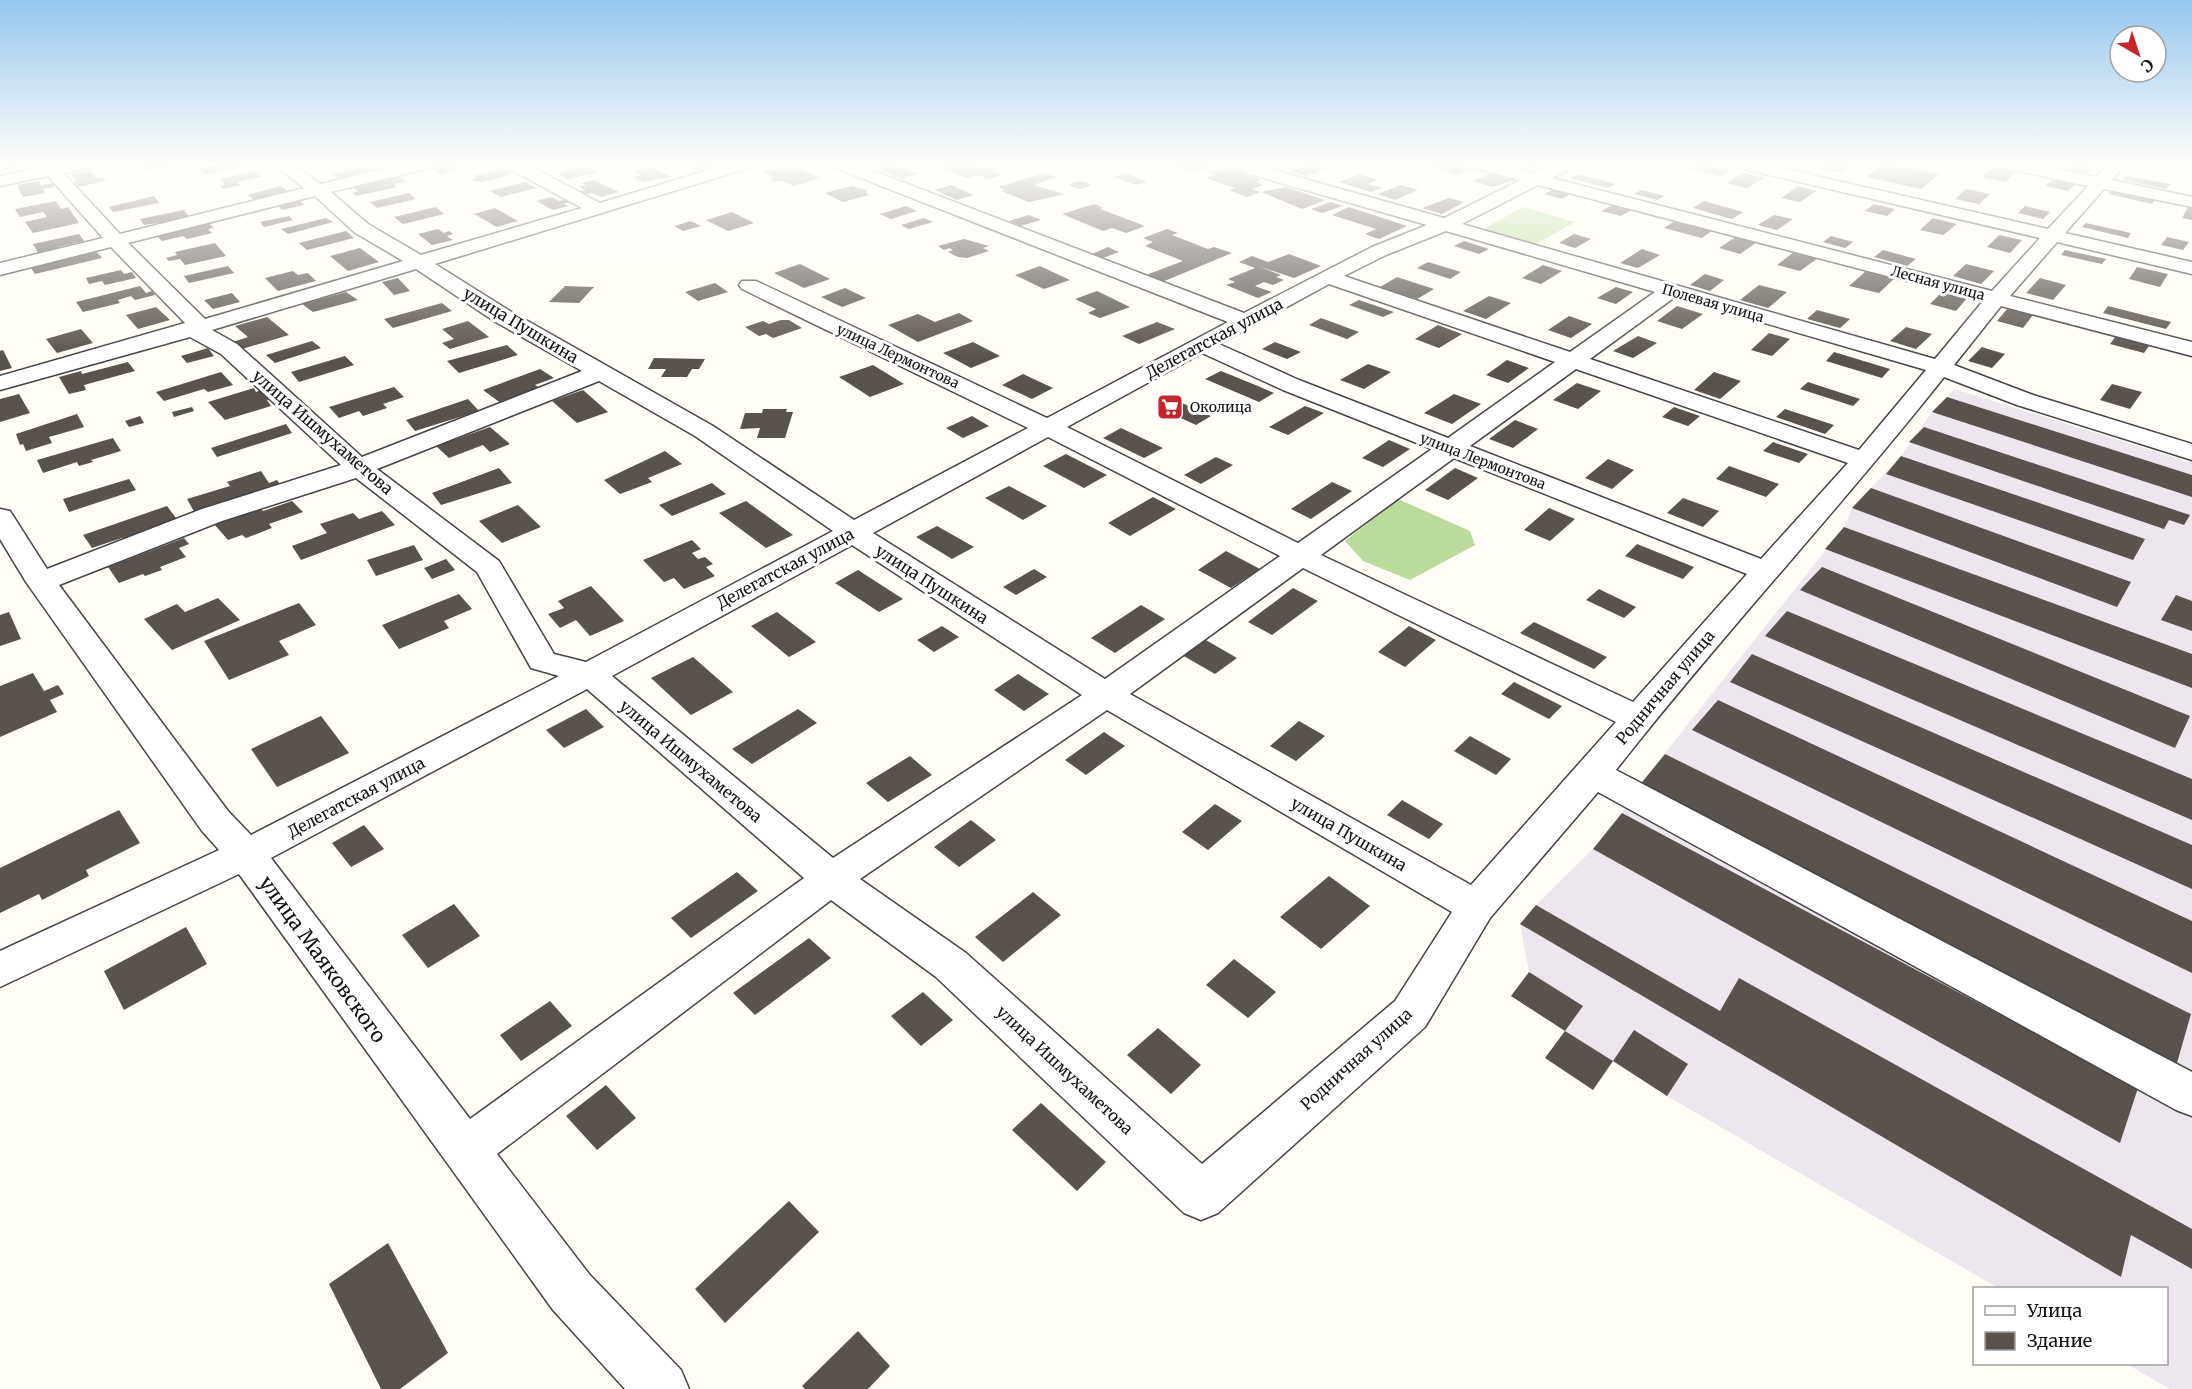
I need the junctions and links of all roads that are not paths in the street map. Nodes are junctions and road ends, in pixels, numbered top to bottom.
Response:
1 (103, 228) edge
2 (166, 228) edge
3 (361, 228) edge
4 (534, 228) edge
5 (1007, 228) edge
6 (1437, 228) edge
7 (1460, 228) edge
8 (1728, 228) edge
9 (2017, 228) edge
10 (2059, 228) edge
11 (2052, 236) junction
12 (118, 240) junction
13 (419, 262) junction
14 (2192, 268) edge
15 (0, 269) edge
16 (1327, 277) junction
17 (749, 285) dead end
18 (1670, 291) junction
19 (1996, 298) junction
20 (1245, 321) junction
21 (193, 329) junction
22 (1202, 345) junction
23 (2192, 349) edge
24 (1571, 360) junction
25 (1939, 367) junction
26 (601, 372) junction
27 (0, 383) edge
28 (1047, 427) junction
29 (1451, 448) junction
30 (2192, 452) edge
31 (1864, 460) junction
32 (358, 467) junction
33 (0, 517) edge
34 (852, 532) junction
35 (1301, 556) junction
36 (1766, 571) junction
37 (41, 582) junction
38 (590, 674) junction
39 (1106, 695) junction
40 (1637, 718) junction
41 (1593, 774) junction
42 (246, 854) junction
43 (831, 879) junction
44 (1476, 908) junction
45 (0, 970) edge
46 (2192, 1095) edge
47 (465, 1150) junction
48 (1201, 1196) joint
49 (662, 1389) edge

1 - 12 street
2 - 12 street
3 - 13 street, улица Пушкина
4 - 13 street
5 - 20 street
6 - 16 street, Делегатская улица
7 - 18 street, Полевая улица
8 - 19 street, Лесная улица
9 - 11 street
10 - 11 street, Родничная улица
11 - 14 street
11 - 19 street, Родничная улица
12 - 15 street
12 - 21 street
13 - 21 street
13 - 26 street, улица Пушкина
16 - 20 street, Делегатская улица
16 - 24 street
17 - 28 street, улица Лермонтова
18 - 24 street
18 - 25 street, Полевая улица
19 - 23 street, Лесная улица
19 - 25 street, Родничная улица
20 - 22 street, Делегатская улица
21 - 27 street
21 - 32 street, улица Ишмухаметова
22 - 28 street, Делегатская улица
22 - 29 street, улица Лермонтова
24 - 29 street
24 - 31 street
25 - 30 street, Полевая улица
25 - 31 street, Родничная улица
26 - 32 street
26 - 34 street, улица Пушкина
28 - 34 street, Делегатская улица
28 - 35 street, улица Лермонтова
29 - 35 street
29 - 36 street, улица Лермонтова
31 - 36 street, Родничная улица
32 - 37 street
32 - 38 street, улица Ишмухаметова
33 - 37 street, улица Маяковского
34 - 38 street, Делегатская улица
34 - 39 street, улица Пушкина
35 - 39 street
35 - 40 street, улица Лермонтова
36 - 40 street, Родничная улица
37 - 42 street, улица Маяковского
38 - 42 street, Делегатская улица
38 - 43 street, улица Ишмухаметова
39 - 43 street
39 - 44 street, улица Пушкина
40 - 41 street, Родничная улица
41 - 44 street, Родничная улица
41 - 46 street
42 - 45 street, Делегатская улица
42 - 47 street, улица Маяковского
43 - 47 street
43 - 48 street, улица Ишмухаметова
44 - 48 street, Родничная улица
47 - 49 street, улица Маяковского

